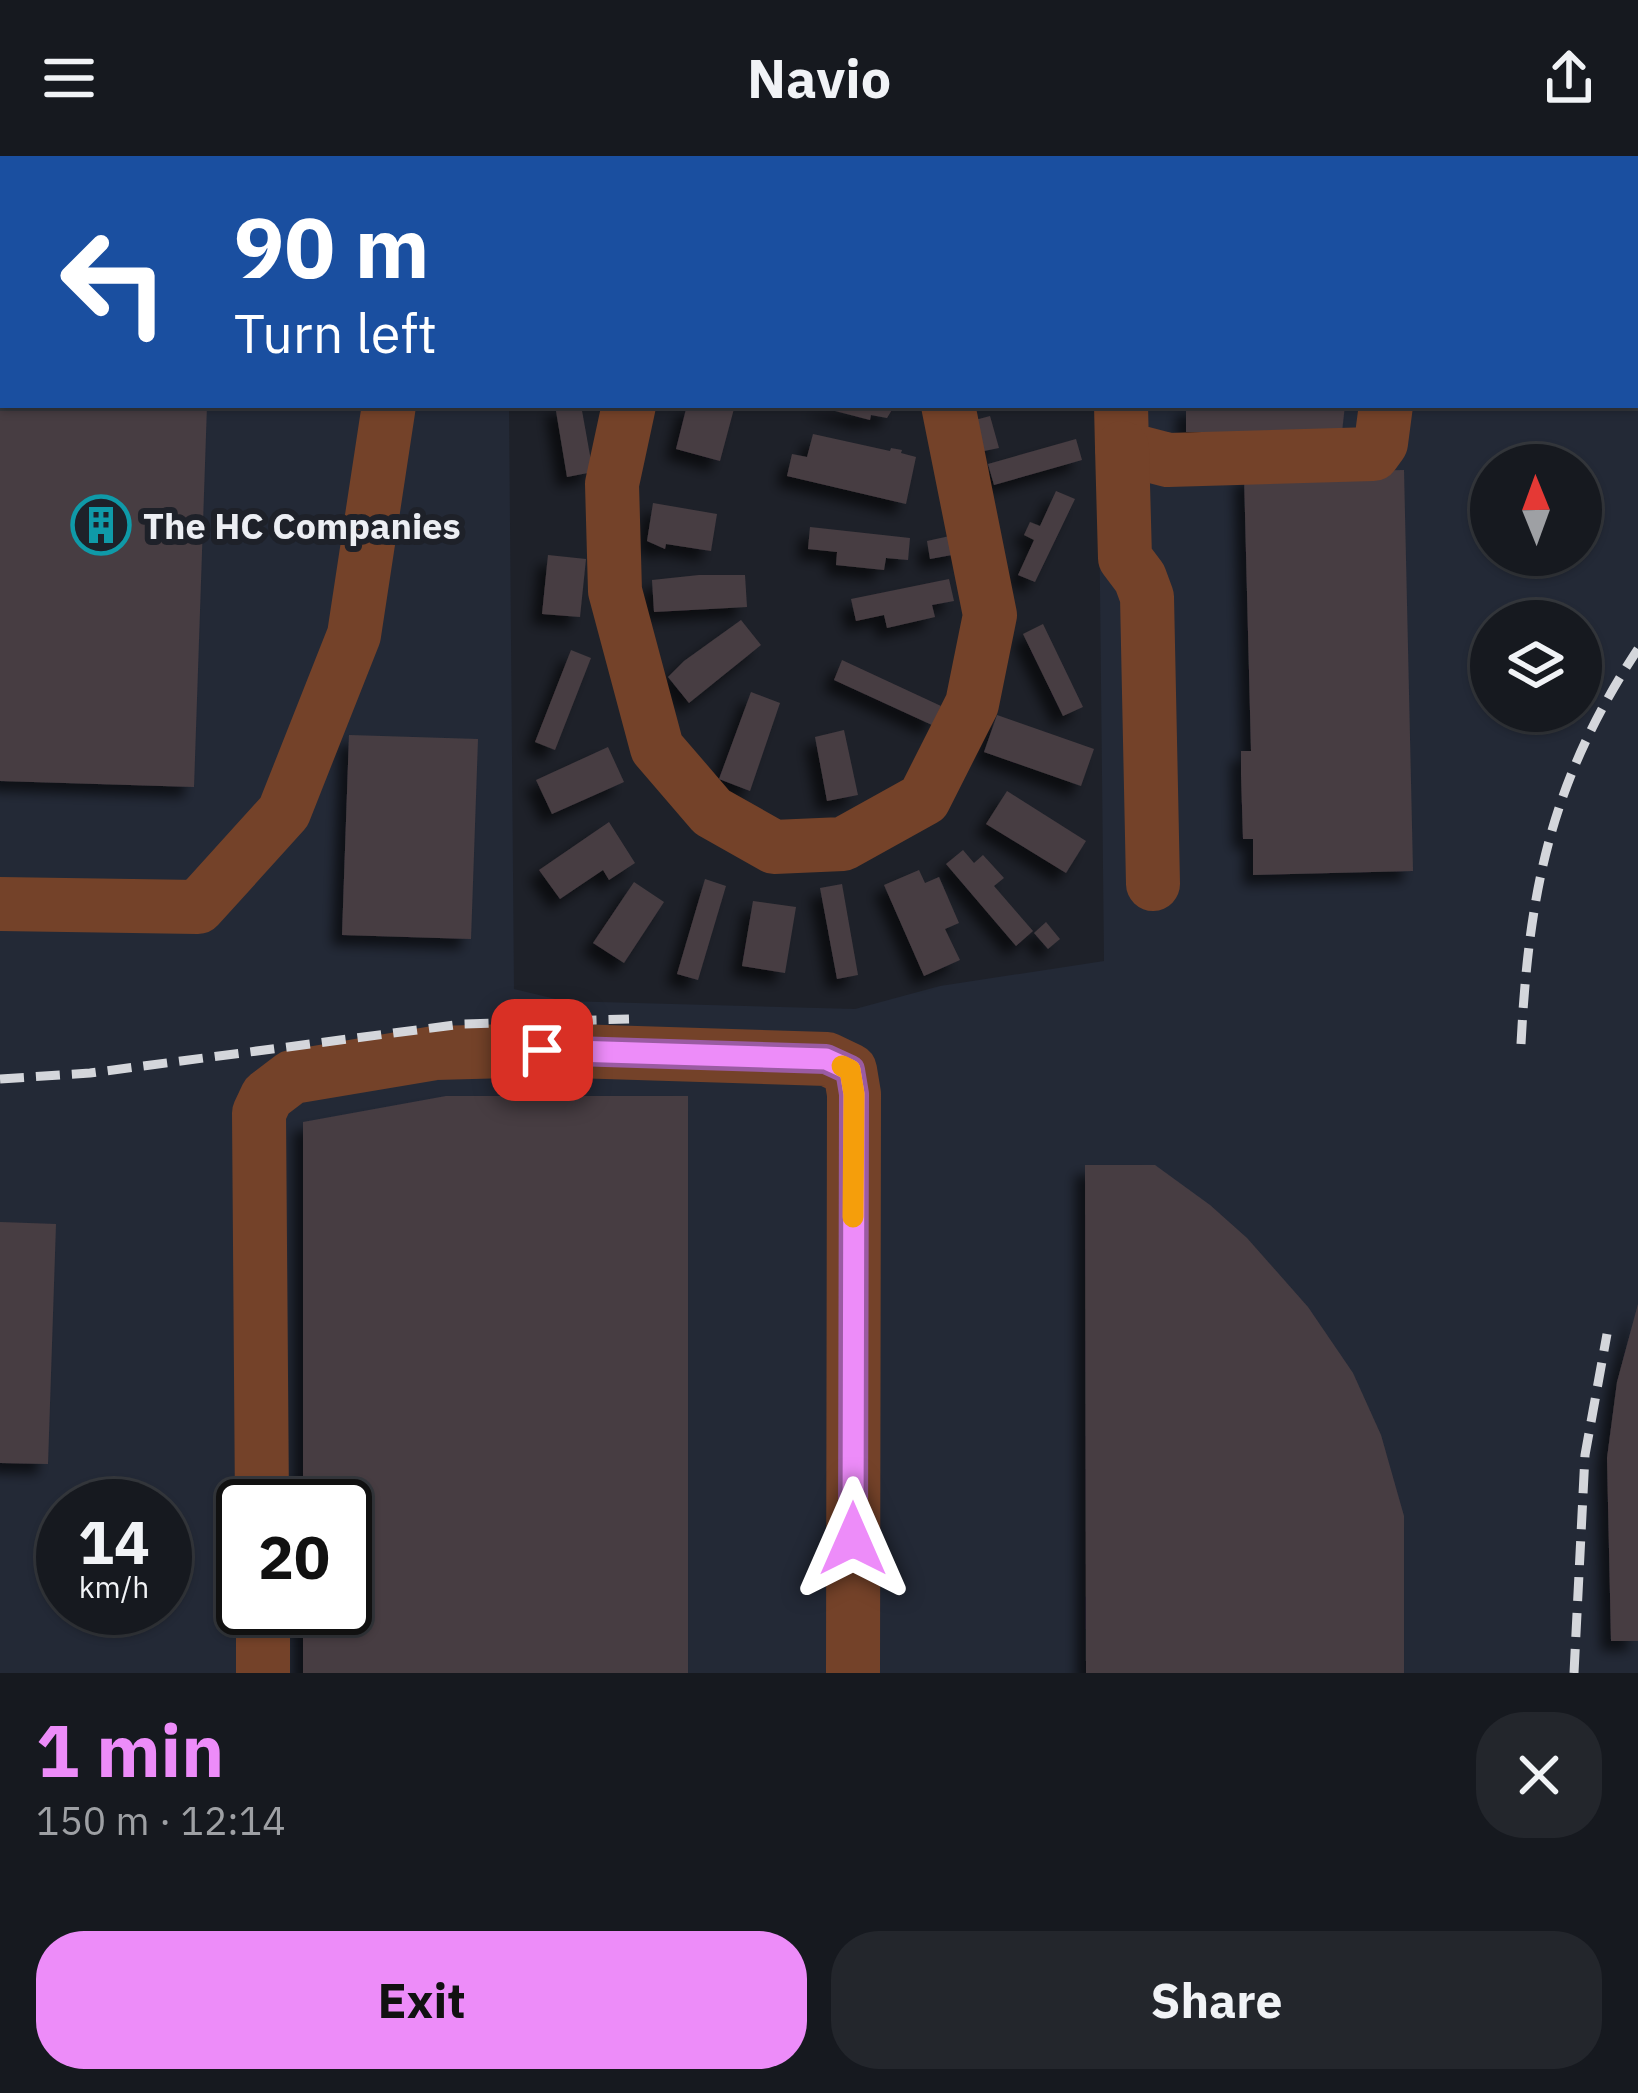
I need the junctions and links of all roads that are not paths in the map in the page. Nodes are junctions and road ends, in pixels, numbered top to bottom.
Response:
1 (389, 408) edge
2 (628, 408) edge
3 (949, 408) edge
4 (1386, 408) edge
5 (1122, 426) edge
6 (1153, 884) dead end
7 (0, 904) edge
8 (262, 1479) edge
9 (263, 1635) edge
10 (263, 1673) edge
11 (853, 1673) edge

1 - 7 lane
2 - 3 lane
4 - 5 lane
5 - 6 lane
8 - 11 lane
9 - 10 lane

